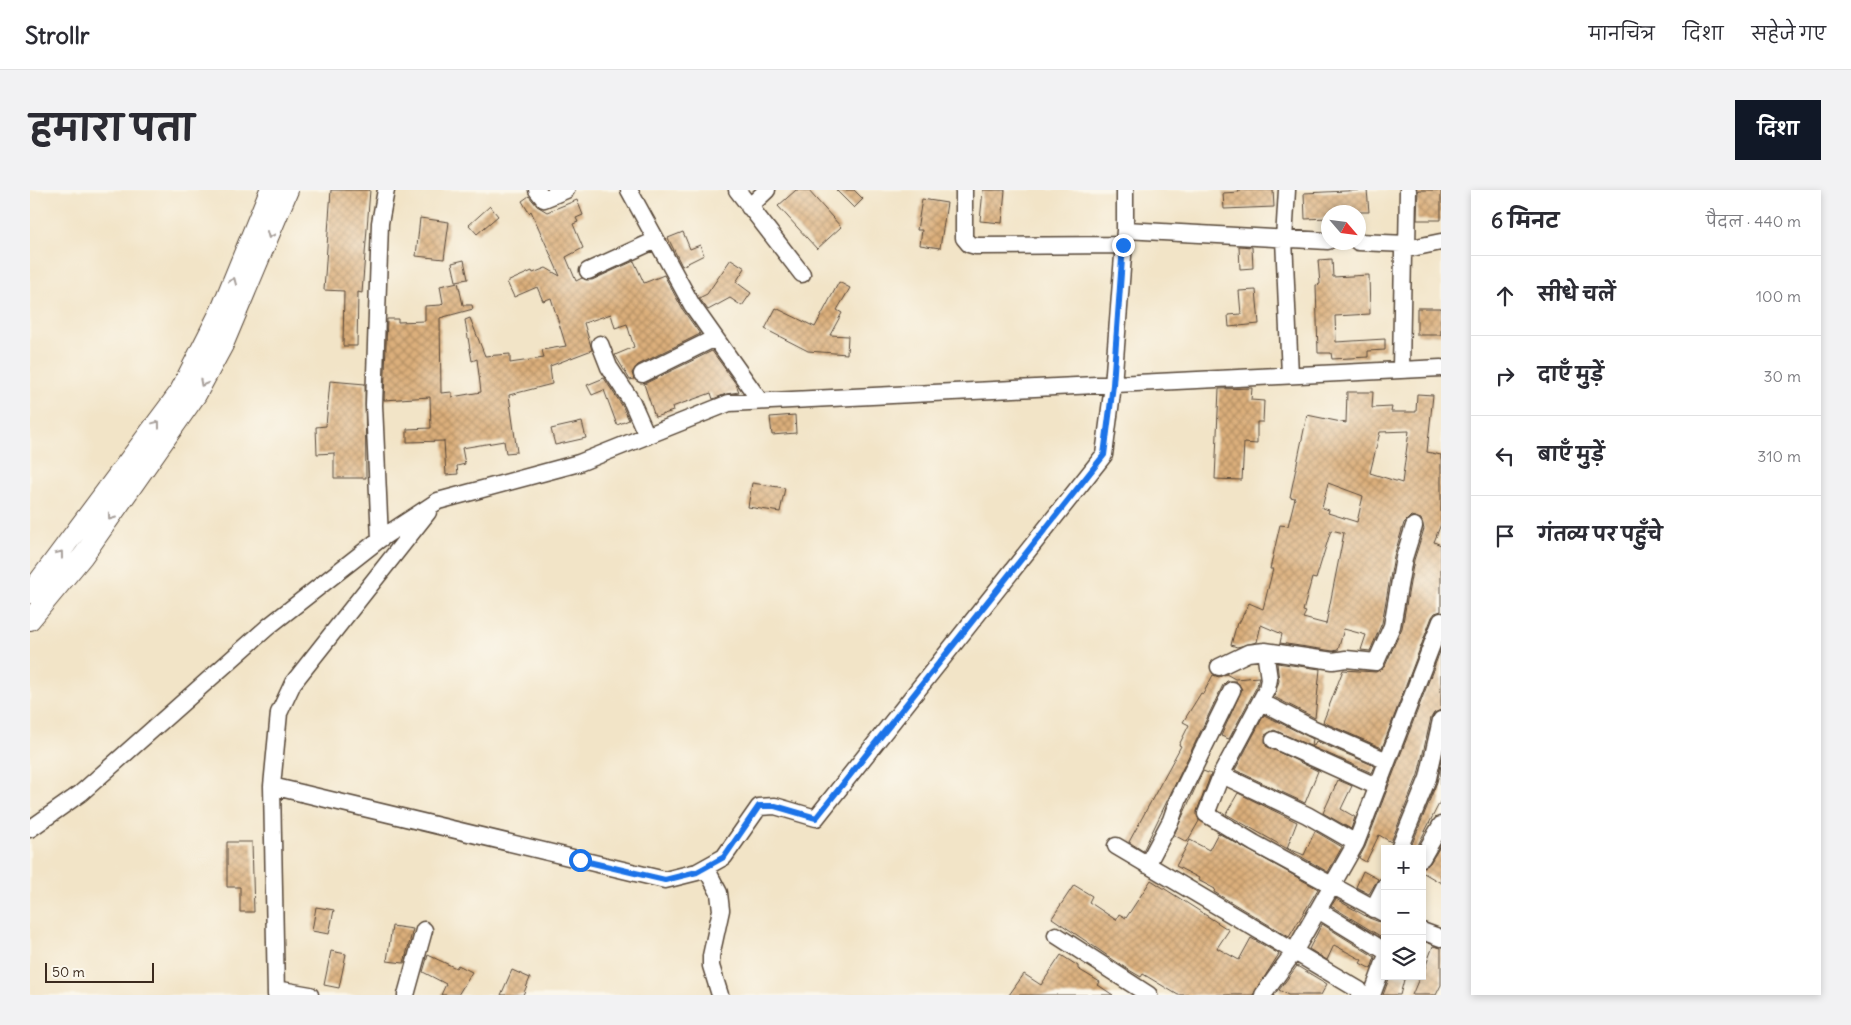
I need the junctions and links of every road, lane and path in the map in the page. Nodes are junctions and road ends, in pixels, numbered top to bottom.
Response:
1 (270, 190) edge
2 (288, 190) edge
3 (386, 190) edge
4 (537, 190) edge
5 (566, 190) edge
6 (629, 190) edge
7 (737, 190) edge
8 (767, 190) edge
9 (964, 190) edge
10 (1125, 190) edge
11 (1287, 190) edge
12 (1408, 190) edge
13 (749, 207) junction
14 (1124, 237) junction
15 (1284, 238) junction
16 (656, 240) junction
17 (1321, 240) edge
18 (1441, 242) edge
19 (1366, 243) edge
20 (1407, 246) junction
21 (588, 271) dead end
22 (802, 274) dead end
23 (715, 338) junction
24 (600, 344) dead end
25 (1441, 368) edge
26 (1400, 369) junction
27 (642, 374) dead end
28 (1290, 374) junction
29 (1113, 385) junction
30 (760, 401) junction
31 (647, 436) junction
32 (438, 501) junction
33 (1414, 526) dead end
34 (380, 539) junction
35 (30, 593) edge
36 (30, 620) edge
37 (1441, 621) edge
38 (1265, 651) junction
39 (1219, 668) dead end
40 (1232, 690) dead end
41 (1261, 702) junction
42 (1441, 720) edge
43 (1274, 740) dead end
44 (1387, 761) junction
45 (1222, 775) junction
46 (272, 786) junction
47 (1378, 787) junction
48 (1440, 827) edge
49 (30, 829) edge
50 (1356, 843) junction
51 (1401, 845) edge
52 (1116, 846) dead end
53 (1426, 851) edge
54 (1147, 865) junction
55 (706, 868) junction
56 (1332, 885) junction
57 (1384, 890) edge
58 (1318, 910) junction
59 (1379, 911) edge
60 (424, 930) dead end
61 (1426, 932) edge
62 (1056, 935) dead end
63 (1441, 938) edge
64 (1381, 948) edge
65 (1294, 952) junction
66 (1381, 971) edge
67 (276, 992) edge
68 (310, 995) edge
69 (406, 995) edge
70 (720, 995) edge
71 (1150, 995) edge
72 (1263, 995) edge
73 (1359, 995) edge
74 (1372, 995) edge

35 -> 1 main road
2 -> 36 main road
3 - 34 street
4 - 5 street
6 - 16 street
7 - 13 street
8 - 13 street
9 - 14 street
10 - 14 street
11 - 15 street
12 - 20 street
13 - 22 street
14 - 15 street
14 - 29 street
15 - 17 street
15 - 28 street
16 - 21 street
16 - 23 street
18 - 20 street
19 - 20 street
20 - 26 street
23 - 27 street
23 - 30 street
24 - 31 street
25 - 26 street
26 - 28 street
28 - 29 street
29 - 30 street
29 - 55 street
30 - 31 street
31 - 32 street
32 - 34 street
32 - 46 street
33 - 38 street
34 - 49 street
37 - 44 street
38 - 39 street
38 - 41 street
40 - 54 street
41 - 44 street
41 - 45 street
42 - 51 street
43 - 47 street
44 - 47 street
45 - 50 street
45 - 56 street
46 - 55 street
46 - 67 street
47 - 50 street
48 - 53 street
50 - 56 street
52 - 54 street
54 - 65 street
55 - 70 street
56 - 58 street
56 - 59 street
57 - 59 street
58 - 64 street
58 - 65 street
60 - 69 street
61 - 63 street
62 - 71 street
65 - 72 street
65 - 73 street
66 - 74 street
67 - 68 street

